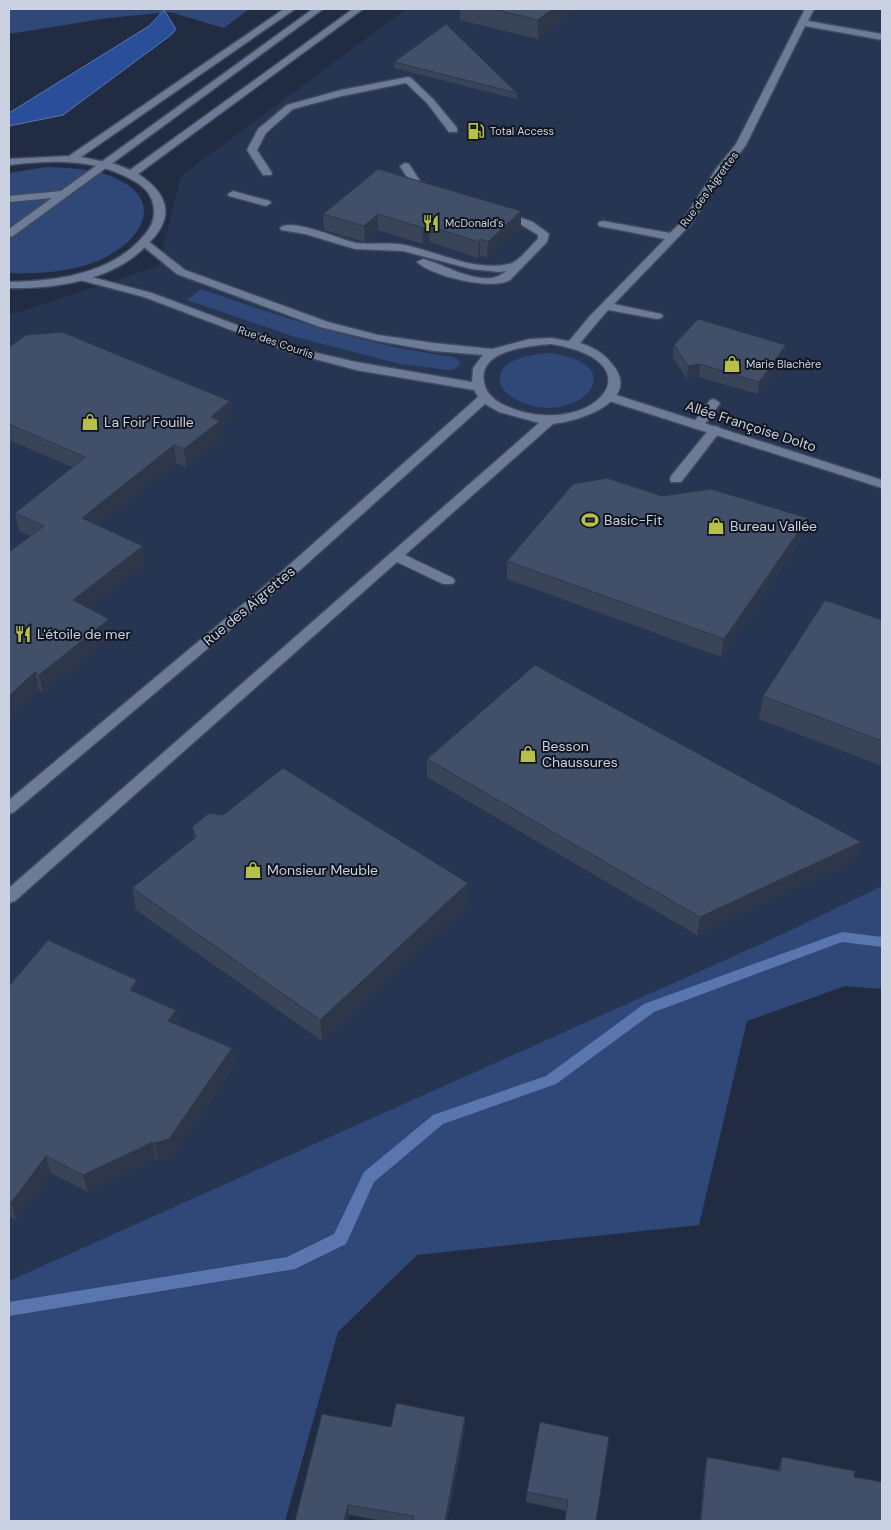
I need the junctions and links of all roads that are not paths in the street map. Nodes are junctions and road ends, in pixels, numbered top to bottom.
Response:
1 (290, 9) edge
2 (318, 9) edge
3 (358, 9) edge
4 (809, 9) edge
5 (804, 23) junction
6 (882, 37) edge
7 (453, 130) dead end
8 (72, 158) junction
9 (9, 162) edge
10 (104, 164) junction
11 (405, 166) dead end
12 (267, 172) dead end
13 (131, 174) junction
14 (62, 194) junction
15 (233, 194) dead end
16 (440, 195) edge
17 (9, 200) edge
18 (266, 203) dead end
19 (494, 212) edge
20 (603, 224) dead end
21 (285, 228) dead end
22 (9, 234) edge
23 (672, 238) junction
24 (144, 243) junction
25 (80, 277) junction
26 (12, 286) edge
27 (606, 306) junction
28 (656, 316) dead end
29 (572, 345) junction
30 (494, 353) junction
31 (481, 392) junction
32 (610, 397) junction
33 (714, 403) dead end
34 (550, 420) junction
35 (698, 425) junction
36 (715, 430) junction
37 (676, 480) dead end
38 (882, 484) edge
39 (396, 556) junction
40 (448, 581) dead end
41 (9, 808) edge
42 (9, 897) edge

1 - 8 main road
2 - 10 main road
3 - 13 main road
4 - 5 main road, Rue des Aigrettes
5 - 6 main road
5 - 23 main road, Rue des Aigrettes
7 - 12 main road
8 - 9 main road
8 - 10 main road
10 - 13 main road
10 - 14 main road
11 - 16 main road
13 - 24 main road
14 - 17 main road
14 - 22 main road
15 - 18 main road
19 - 21 main road
20 - 23 main road
23 - 27 main road, Rue des Aigrettes
24 - 25 main road
24 - 30 main road
25 - 26 main road
25 - 31 main road, Rue des Courlis
27 - 28 main road
27 - 29 main road, Rue des Aigrettes
29 - 30 main road
29 - 32 main road
30 - 31 main road
31 - 34 main road
31 - 41 main road, Rue des Aigrettes
32 - 34 main road
32 - 35 main road, Allée Françoise Dolto
33 - 35 main road
34 - 39 main road
35 - 36 main road, Allée Françoise Dolto
36 - 37 main road
36 - 38 main road, Allée Françoise Dolto
39 - 40 main road
39 - 42 main road

